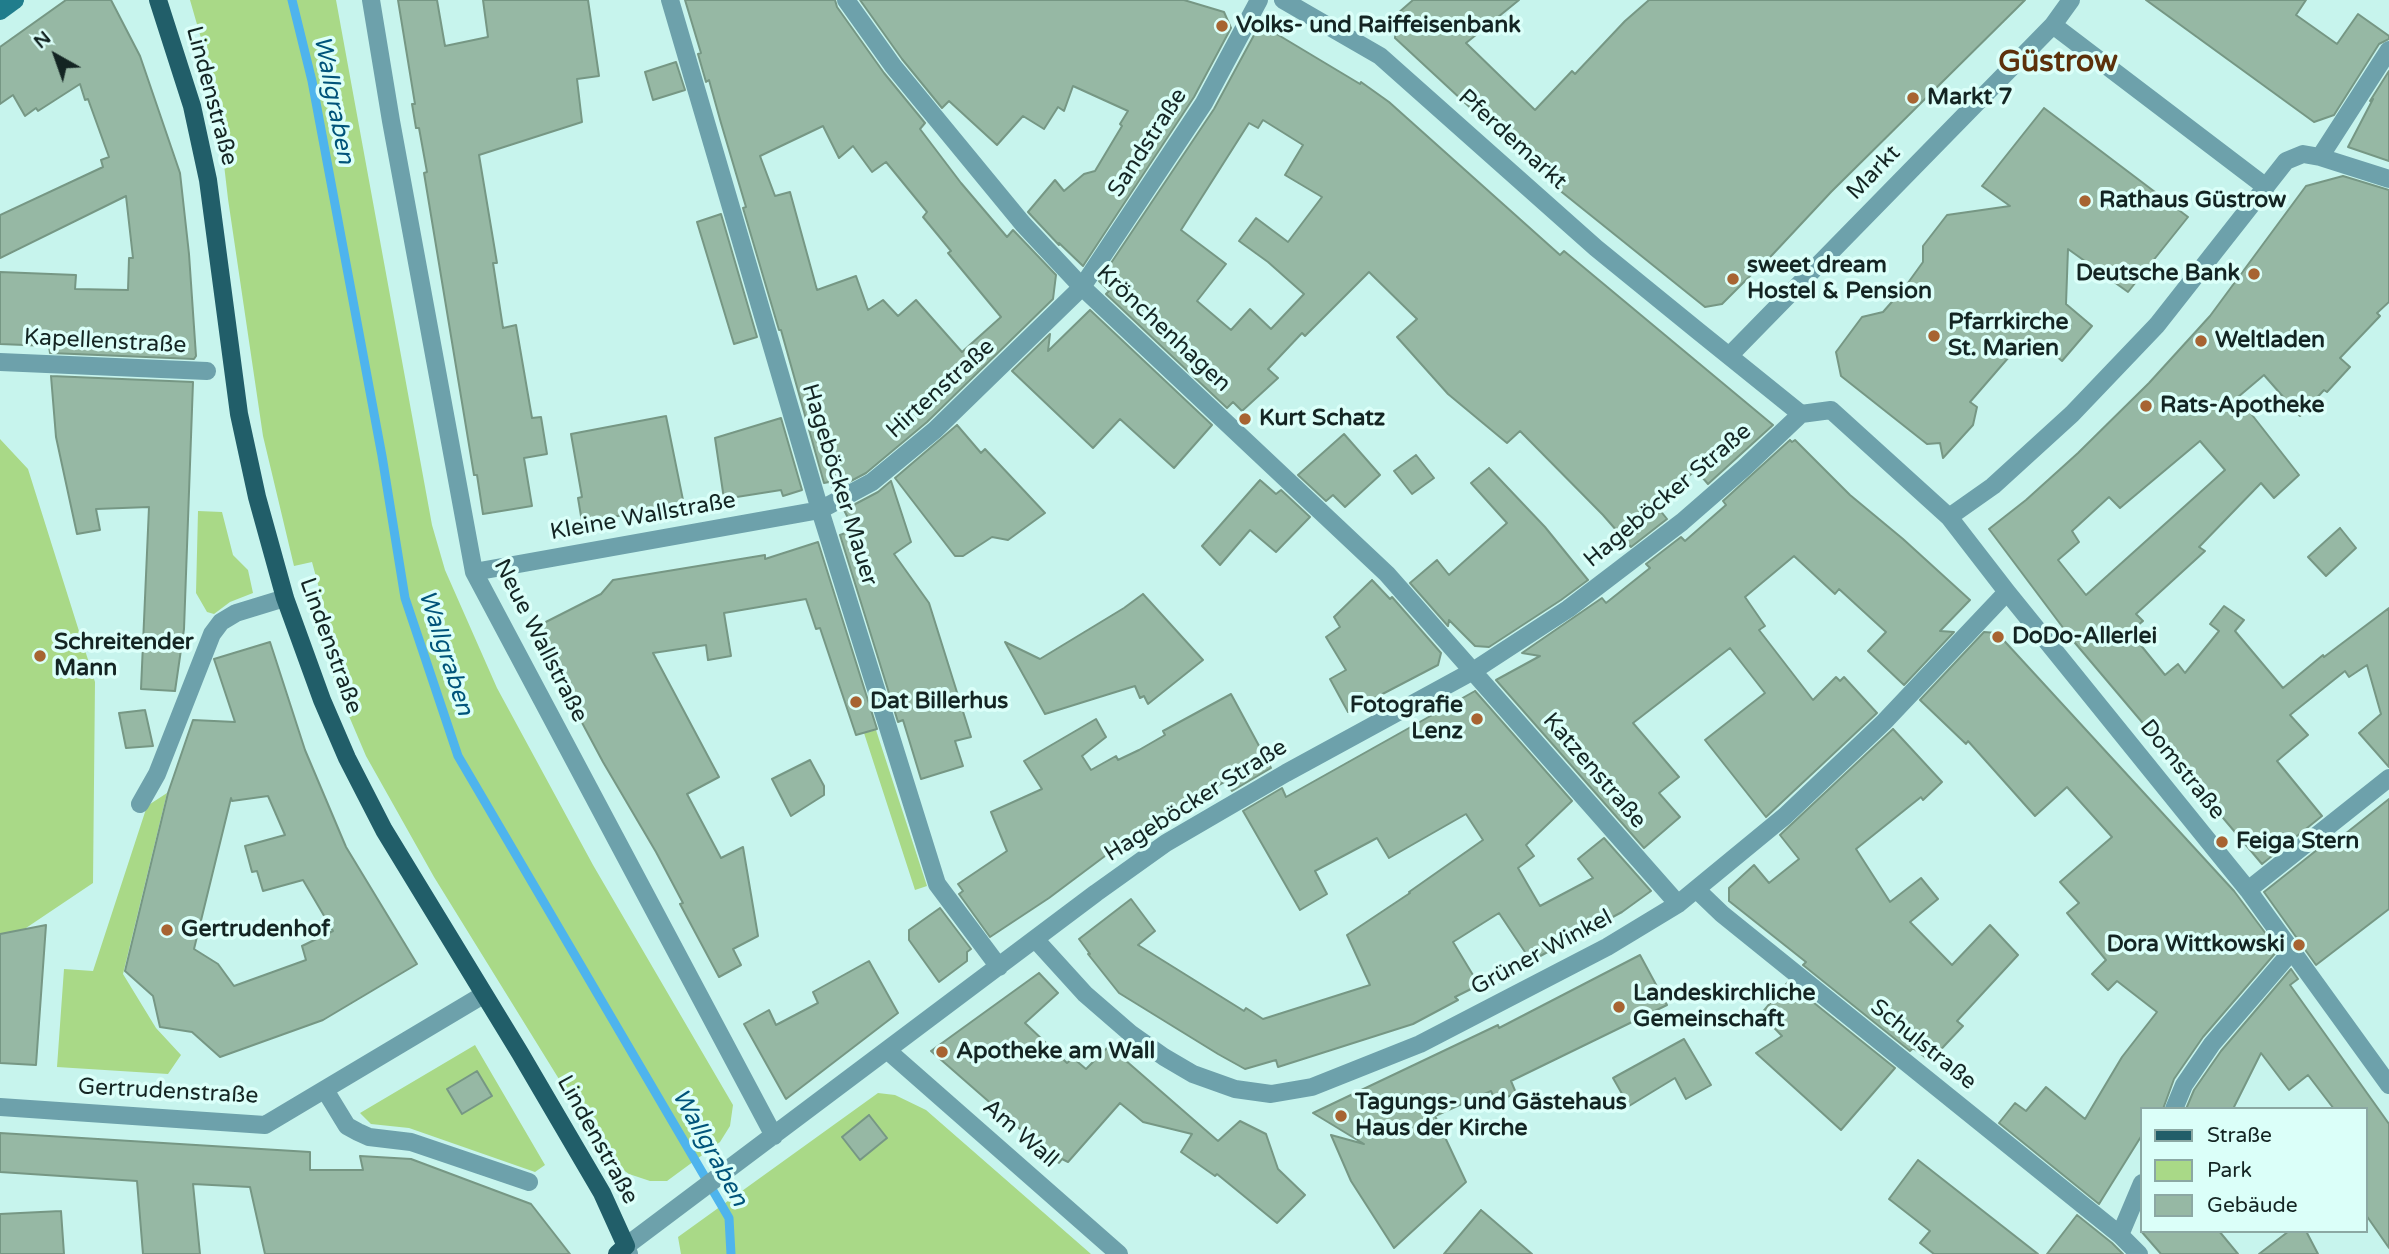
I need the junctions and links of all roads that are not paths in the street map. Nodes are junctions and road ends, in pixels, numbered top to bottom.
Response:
1 (15, 0) edge
2 (158, 0) edge
3 (371, 0) edge
4 (670, 0) edge
5 (846, 0) edge
6 (1259, 0) edge
7 (1283, 0) edge
8 (2071, 0) edge
9 (0, 11) edge
10 (2053, 25) junction
11 (2389, 50) edge
12 (2320, 156) junction
13 (2389, 179) edge
14 (2266, 187) junction
15 (1082, 287) junction
16 (1729, 356) junction
17 (0, 362) edge
18 (207, 371) dead end
19 (1801, 414) junction
20 (820, 510) junction
21 (1949, 517) junction
22 (474, 572) junction
23 (2007, 592) junction
24 (285, 598) junction
25 (1473, 671) junction
26 (2389, 778) edge
27 (140, 804) dead end
28 (1697, 890) junction
29 (2248, 890) junction
30 (1678, 904) junction
31 (1035, 939) junction
32 (2292, 951) junction
33 (999, 967) junction
34 (483, 995) junction
35 (888, 1051) junction
36 (2389, 1085) edge
37 (325, 1090) junction
38 (0, 1107) edge
39 (2175, 1107) edge
40 (774, 1136) junction
41 (529, 1182) dead end
42 (2140, 1188) edge
43 (2120, 1235) junction
44 (624, 1251) edge
45 (1119, 1254) edge
46 (2139, 1254) edge

1 - 9 street
2 - 24 main road, Lindenstraße
3 - 22 street, Neue Wallstraße
4 - 20 street, Hageböcker Mauer
5 - 15 street, Krönchenhagen
6 - 15 street, Sandstraße
7 - 16 street, Pferdemarkt
8 - 10 street, Markt
10 - 14 street
10 - 16 street, Markt
11 - 12 street
12 - 13 street
12 - 14 street
14 - 21 street
15 - 20 street, Hirtenstraße
15 - 25 street, Krönchenhagen
16 - 19 street
17 - 18 street, Kapellenstraße
19 - 21 street
19 - 25 street, Hageböcker Straße
20 - 22 street, Kleine Wallstraße
20 - 33 street, Hageböcker Mauer
21 - 23 street
22 - 40 street, Neue Wallstraße
23 - 28 street, Grüner Winkel
23 - 29 street, Domstraße
24 - 27 street
24 - 34 main road, Lindenstraße
25 - 30 street, Katzenstraße
25 - 31 street, Hageböcker Straße
26 - 29 street
28 - 30 street, Grüner Winkel
28 - 43 street, Schulstraße
29 - 32 street, Domstraße
30 - 31 street, Grüner Winkel
31 - 33 street, Hageböcker Straße
32 - 36 street, Domstraße
32 - 39 street
33 - 35 street, Hageböcker Straße
34 - 37 street, Gertrudenstraße
34 - 44 main road, Lindenstraße
35 - 40 street, Hageböcker Straße
35 - 45 street, Am Wall
37 - 38 street, Gertrudenstraße
37 - 41 street
40 - 44 street, Hageböcker Straße
42 - 43 street
43 - 46 street, Schulstraße

